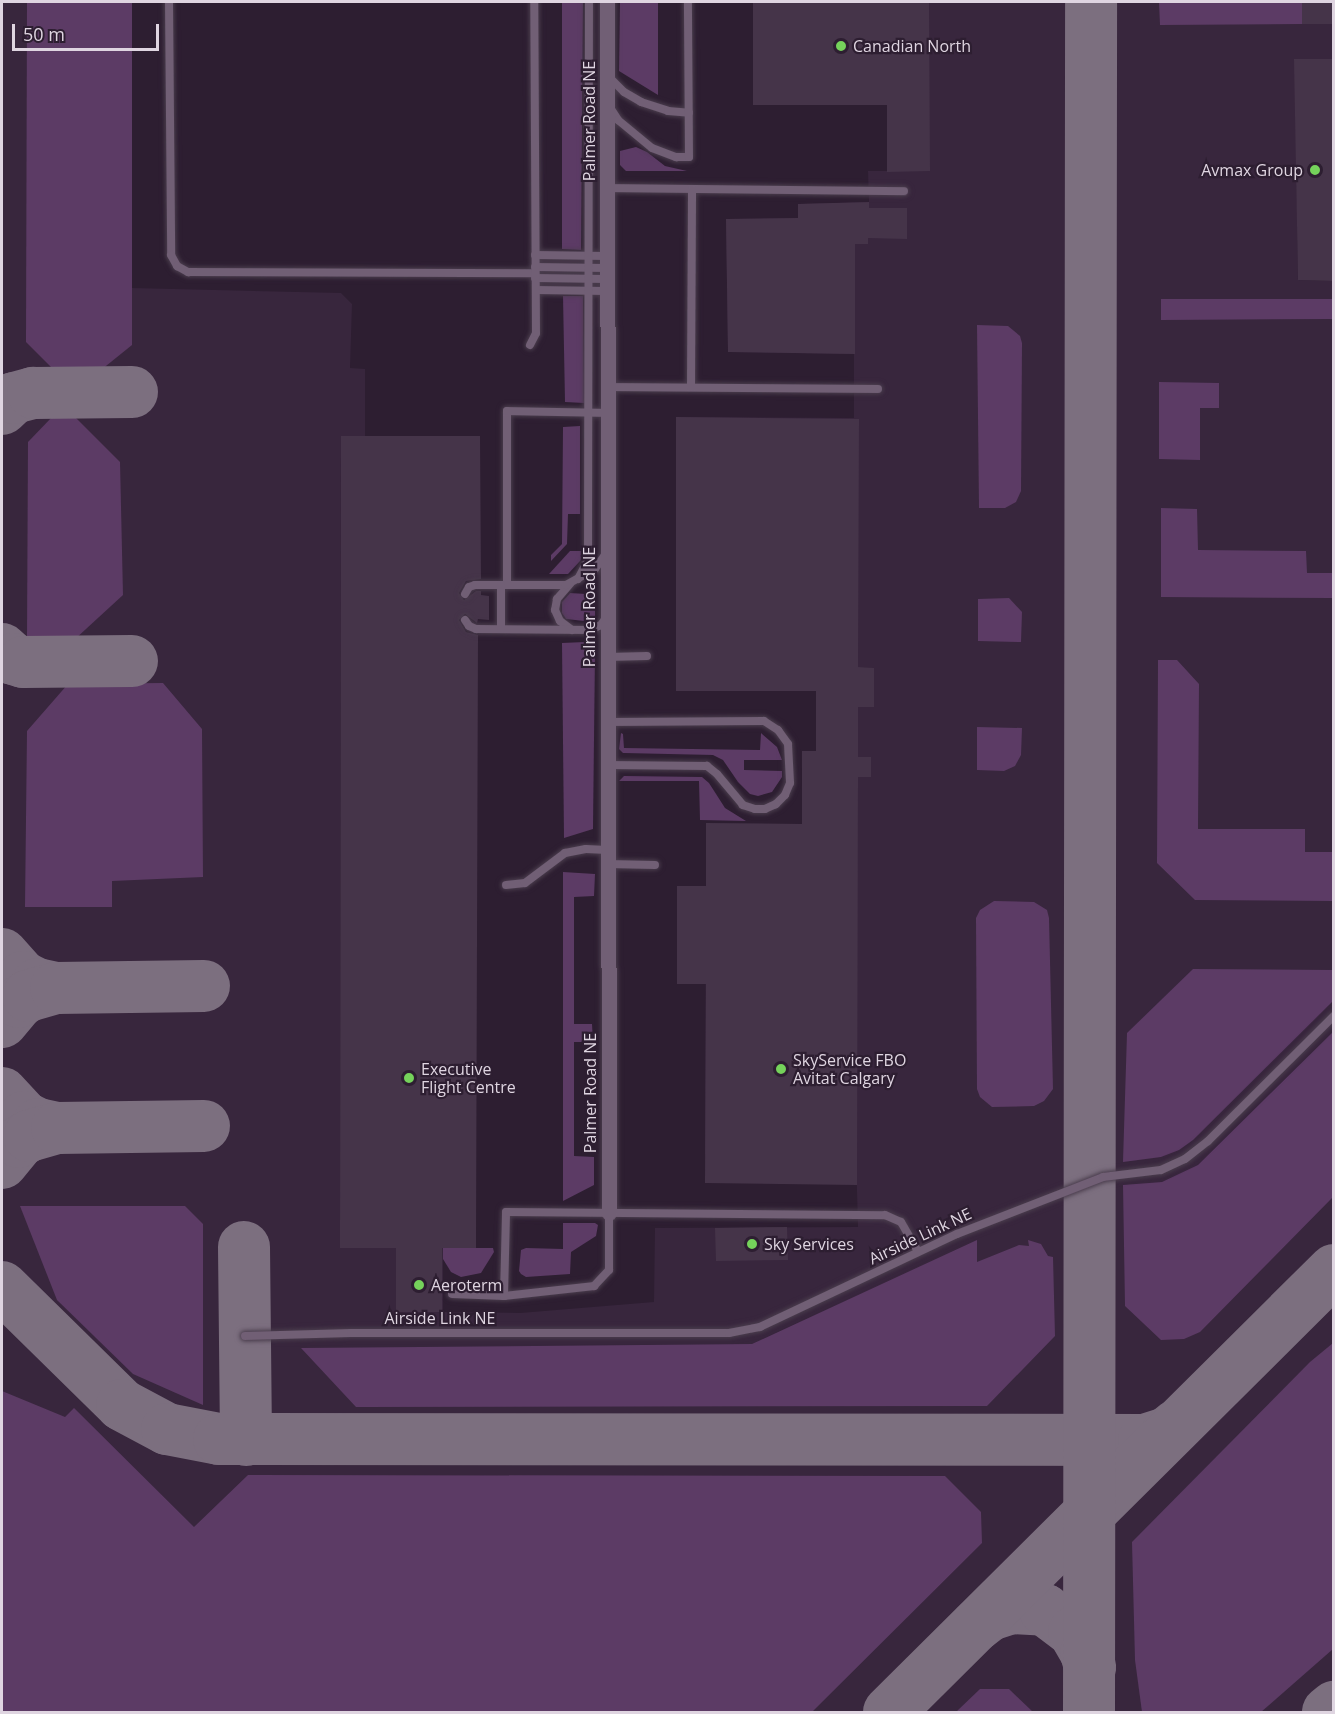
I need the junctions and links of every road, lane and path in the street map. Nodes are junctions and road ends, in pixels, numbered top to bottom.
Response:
1 (169, 2) edge
2 (534, 2) edge
3 (589, 2) edge
4 (607, 2) edge
5 (688, 2) edge
6 (607, 75) junction
7 (607, 104) junction
8 (689, 113) junction
9 (607, 188) junction
10 (692, 189) junction
11 (904, 191) dead end
12 (535, 255) junction
13 (588, 255) junction
14 (588, 267) junction
15 (535, 273) junction
16 (606, 273) junction
17 (587, 279) junction
18 (536, 291) junction
19 (587, 291) junction
20 (530, 345) dead end
21 (606, 387) junction
22 (691, 387) junction
23 (878, 389) dead end
24 (587, 412) junction
25 (607, 413) junction
26 (607, 550) junction
27 (576, 580) junction
28 (504, 585) junction
29 (465, 594) dead end
30 (607, 614) junction
31 (465, 620) dead end
32 (501, 629) junction
33 (574, 630) junction
34 (647, 656) dead end
35 (607, 657) junction
36 (607, 722) junction
37 (607, 765) junction
38 (607, 857) junction
39 (655, 865) dead end
40 (506, 885) dead end
41 (1334, 1016) edge
42 (609, 1213) junction
43 (918, 1252) junction
44 (452, 1294) dead end
45 (504, 1296) junction
46 (245, 1336) dead end

1 - 15 lane
2 - 12 lane
3 - 13 lane
4 - 6 street, Palmer Road NE
5 - 8 lane
6 - 7 street, Palmer Road NE
6 - 8 lane
7 - 8 lane
7 - 9 street, Palmer Road NE
9 - 10 lane
9 - 16 street, Palmer Road NE
10 - 11 lane
10 - 22 lane
12 - 13 lane
12 - 15 lane
13 - 14 lane
13 - 16 lane
14 - 15 lane
14 - 16 lane
14 - 17 lane
15 - 17 lane
15 - 18 lane
16 - 17 lane
16 - 19 lane
16 - 21 street, Palmer Road NE
17 - 19 lane
18 - 19 lane
18 - 20 lane
19 - 24 lane
21 - 22 lane
21 - 25 street, Palmer Road NE
22 - 23 lane
24 - 25 lane
24 - 27 lane
24 - 28 lane
25 - 26 street, Palmer Road NE
26 - 27 lane
26 - 30 street, Palmer Road NE
27 - 28 lane
27 - 33 lane
28 - 29 lane
28 - 32 lane
30 - 33 lane
30 - 35 street, Palmer Road NE
31 - 32 lane
32 - 33 lane
34 - 35 lane
35 - 36 street, Palmer Road NE
36 - 37 street, Palmer Road NE
36 - 37 lane
37 - 38 street, Palmer Road NE
38 - 39 lane
38 - 40 lane
38 - 42 street, Palmer Road NE
41 - 43 lane, Airside Link NE
42 - 43 lane
42 - 45 lane
42 - 45 lane
43 - 46 lane, Airside Link NE
44 - 45 lane

